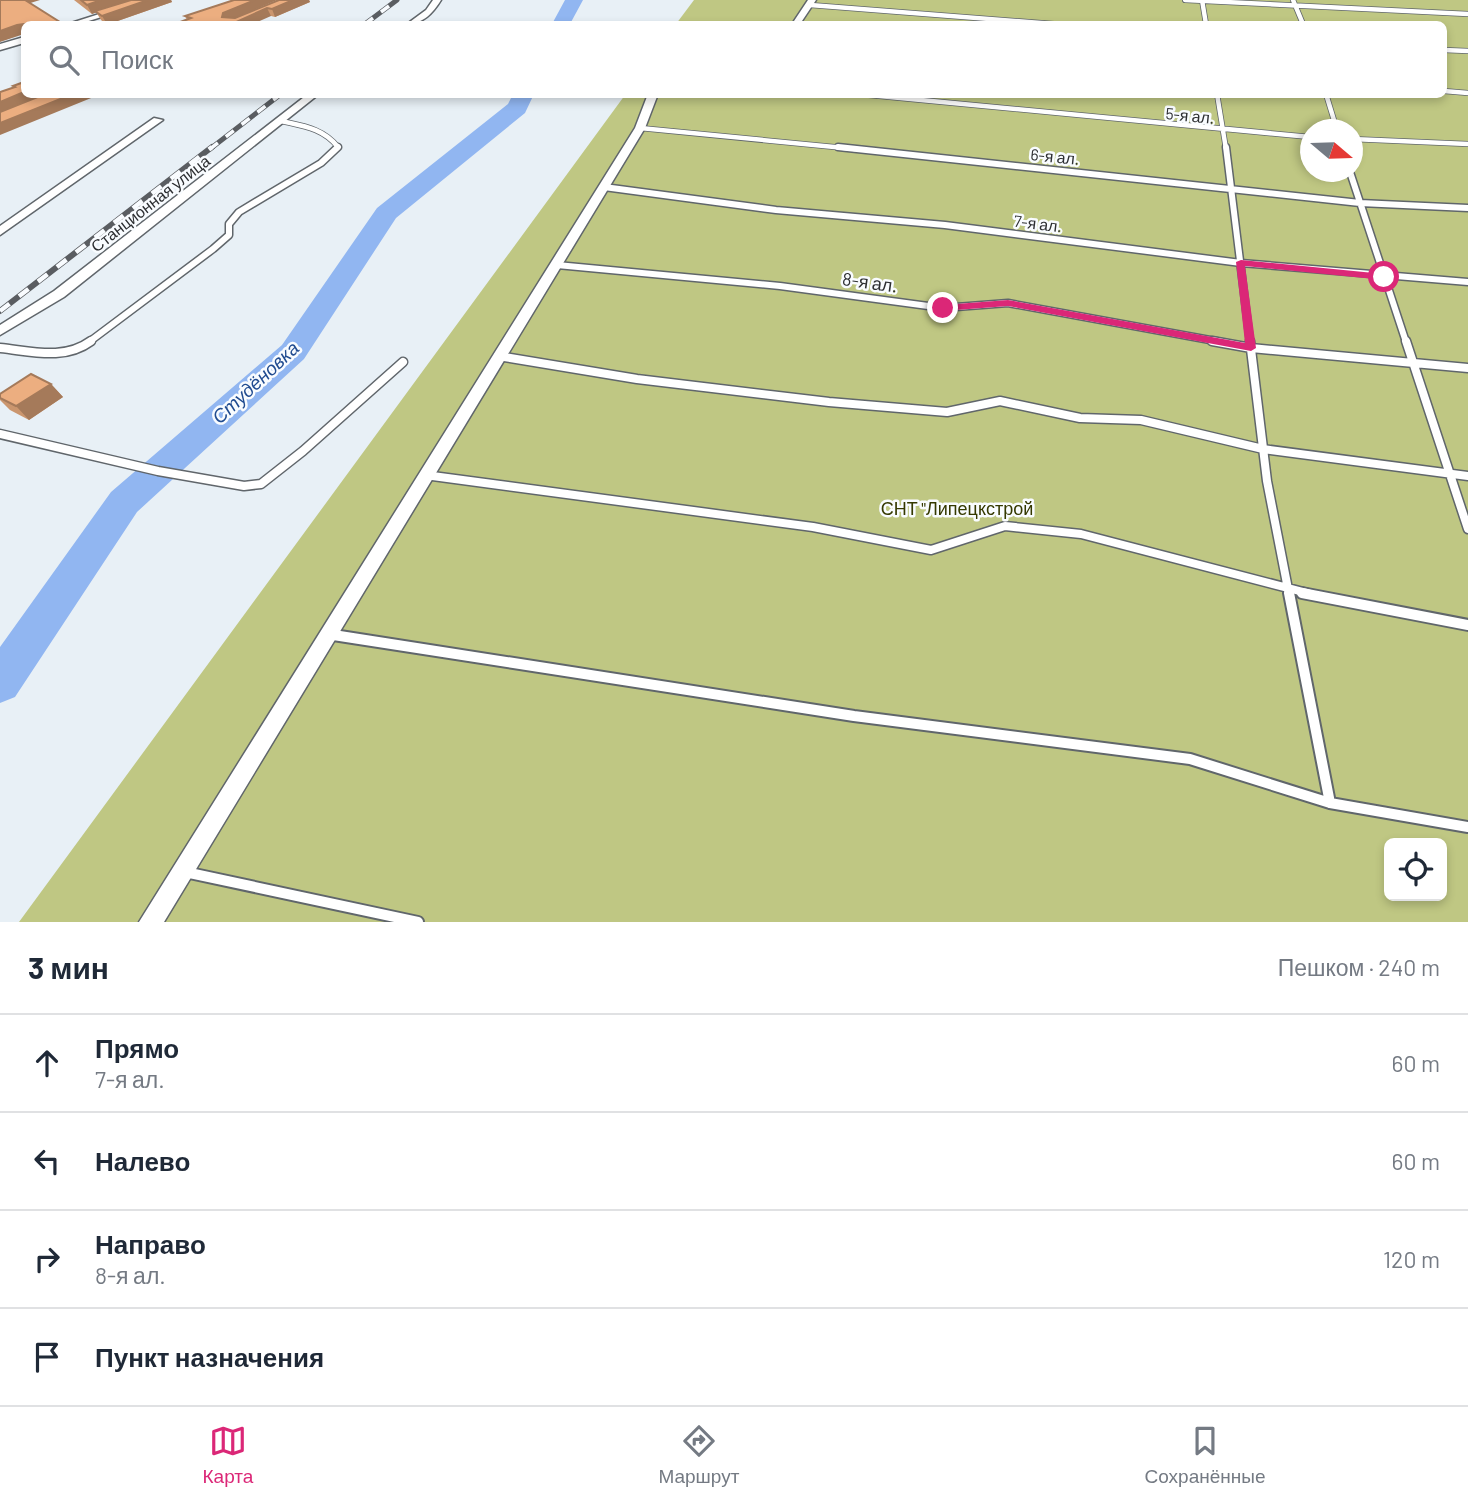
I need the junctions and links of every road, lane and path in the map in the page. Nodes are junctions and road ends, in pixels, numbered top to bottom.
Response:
1 (152, 0) edge
2 (438, 0) edge
3 (1185, 0) edge
4 (1293, 0) edge
5 (1203, 1) edge
6 (811, 3) edge
7 (1296, 7) junction
8 (1468, 14) edge
9 (82, 21) edge
10 (416, 21) edge
11 (798, 21) edge
12 (1019, 21) edge
13 (1206, 21) edge
14 (1302, 21) edge
15 (21, 41) edge
16 (0, 47) edge
17 (1447, 50) edge
18 (1468, 51) edge
19 (1447, 91) edge
20 (1468, 93) edge
21 (310, 98) edge
22 (651, 98) edge
23 (899, 98) edge
24 (1218, 98) edge
25 (1327, 98) edge
26 (1334, 119) edge
27 (158, 120) dead end
28 (281, 121) junction
29 (640, 128) junction
30 (1223, 130) junction
31 (1300, 136) edge
32 (1363, 139) edge
33 (1468, 144) edge
34 (1353, 182) edge
35 (604, 187) junction
36 (1232, 189) junction
37 (1360, 203) junction
38 (1468, 208) edge
39 (0, 231) edge
40 (1241, 262) junction
41 (557, 265) junction
42 (1384, 277) junction
43 (1468, 282) edge
44 (0, 331) edge
45 (0, 348) edge
46 (1251, 348) junction
47 (498, 356) junction
48 (403, 362) dead end
49 (1413, 364) junction
50 (1468, 368) edge
51 (0, 434) edge
52 (1263, 449) junction
53 (1449, 474) junction
54 (425, 475) junction
55 (1468, 476) edge
56 (1468, 529) edge
57 (1288, 590) junction
58 (1468, 625) edge
59 (327, 634) junction
60 (1330, 803) junction
61 (1468, 827) edge
62 (181, 871) junction
63 (151, 922) edge
64 (418, 922) edge

1 - 9 street
2 - 10 street
3 - 5 lane
4 - 7 lane
5 - 7 lane
5 - 13 lane
6 - 11 street
6 - 12 lane
7 - 8 lane
7 - 14 lane
15 - 16 street
17 - 18 lane
19 - 20 lane
21 - 28 street, Станционная улица
22 - 29 street
23 - 30 lane, 5-я ал.
24 - 30 lane
25 - 26 lane
27 - 39 street
28 - 44 street, Станционная улица
28 - 45 lane
29 - 35 street
29 - 36 lane, 6-я ал.
30 - 31 lane, 5-я ал.
30 - 36 lane
32 - 33 lane
34 - 37 lane
35 - 40 lane, 7-я ал.
35 - 41 street
36 - 37 lane, 6-я ал.
36 - 40 lane
37 - 38 lane, 6-я ал.
37 - 42 lane
40 - 42 lane, 7-я ал.
40 - 46 lane
41 - 46 lane, 8-я ал.
41 - 47 street
42 - 43 lane, 7-я ал.
42 - 49 lane
46 - 49 lane, 8-я ал.
46 - 52 lane
47 - 52 lane
47 - 54 street
48 - 51 lane
49 - 50 lane, 8-я ал.
49 - 53 lane
52 - 53 lane
52 - 57 lane
53 - 55 lane
53 - 56 lane
54 - 57 lane
54 - 59 street
57 - 58 lane
57 - 60 lane
59 - 60 lane
59 - 62 street
60 - 61 lane
62 - 63 street
62 - 64 lane

